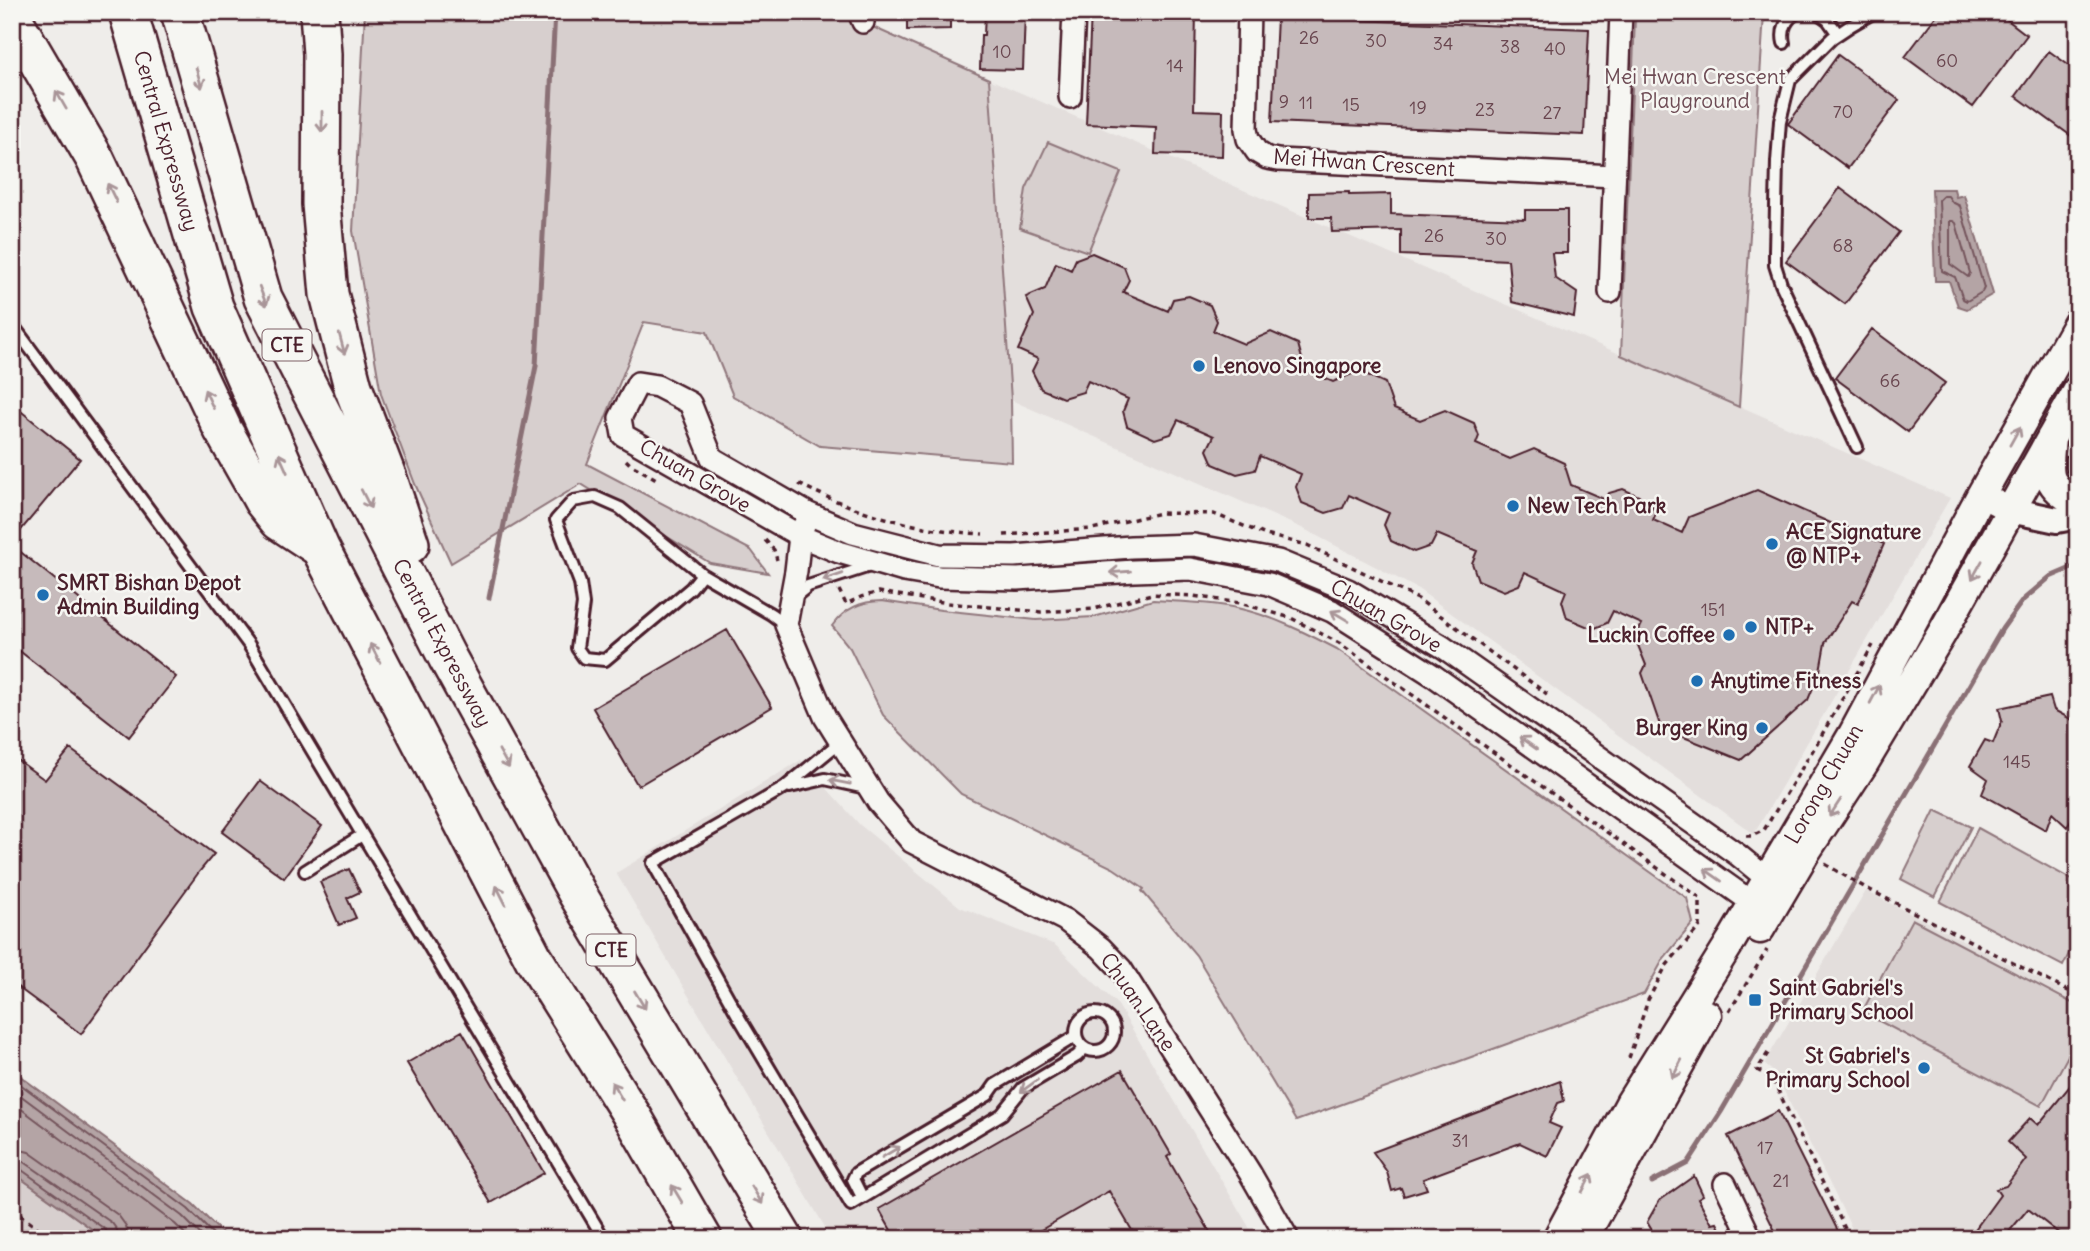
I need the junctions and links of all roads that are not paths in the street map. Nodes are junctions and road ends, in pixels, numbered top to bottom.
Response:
1 (128, 12) edge
2 (180, 12) edge
3 (319, 12) edge
4 (326, 12) edge
5 (1074, 12) edge
6 (1249, 12) edge
7 (1621, 12) edge
8 (1798, 12) edge
9 (1817, 12) edge
10 (1874, 12) edge
11 (12, 17) edge
12 (1838, 34) junction
13 (1784, 43) dead end
14 (322, 54) junction
15 (1070, 97) dead end
16 (1614, 176) junction
17 (1610, 292) dead end
18 (2078, 323) edge
19 (12, 324) edge
20 (2078, 390) edge
21 (2051, 436) junction
22 (1857, 447) dead end
23 (1981, 495) junction
24 (2078, 503) edge
25 (2010, 510) junction
26 (809, 514) junction
27 (2078, 516) edge
28 (800, 536) junction
29 (320, 548) junction
30 (879, 563) junction
31 (702, 574) junction
32 (790, 601) junction
33 (786, 625) junction
34 (447, 657) junction
35 (840, 742) junction
36 (784, 788) junction
37 (869, 788) junction
38 (362, 835) junction
39 (305, 871) dead end
40 (1768, 898) junction
41 (1076, 1035) junction
42 (1085, 1048) junction
43 (1635, 1121) junction
44 (1725, 1184) dead end
45 (862, 1197) junction
46 (604, 1239) edge
47 (703, 1239) edge
48 (784, 1239) edge
49 (1288, 1239) edge
50 (1558, 1239) edge
51 (1583, 1239) edge
52 (1751, 1239) edge

29 -> 1 highway, Central Expressway / CTE
2 -> 34 highway, Central Expressway / CTE
3 - 14 highway
4 - 14 highway
5 - 15 street
6 - 16 street, Mei Hwan Crescent
7 - 16 street
8 - 13 lane
9 - 12 lane
10 - 12 lane
29 -> 11 highway
12 - 22 lane
14 -> 34 highway
16 - 17 street
23 -> 18 main road, Lorong Chuan
19 - 38 lane
20 - 21 main road, Lorong Chuan
21 - 24 main road
21 - 25 main road, Lorong Chuan
23 - 25 street
40 -> 23 main road, Lorong Chuan
25 - 27 street
25 -> 40 main road, Lorong Chuan
26 - 28 street
26 - 28 street, Chuan Grove
26 - 40 street, Chuan Grove
28 - 30 street, Chuan Grove
28 - 32 street
47 -> 29 highway, Central Expressway / CTE
30 -> 32 lane
40 -> 30 street, Chuan Grove
31 - 31 lane
31 - 33 lane
32 - 33 street
33 - 35 street, Chuan Lane
34 -> 48 highway, Central Expressway / CTE
35 - 36 lane
35 - 37 street, Chuan Lane
37 -> 36 lane
36 - 45 lane
37 - 49 street, Chuan Lane
38 - 39 lane
38 - 46 lane
40 - 43 main road, Lorong Chuan
41 - 42 lane
41 - 42 lane
45 -> 41 lane
42 -> 45 lane
50 -> 43 main road, Lorong Chuan
43 - 51 main road, Lorong Chuan
44 - 52 street

